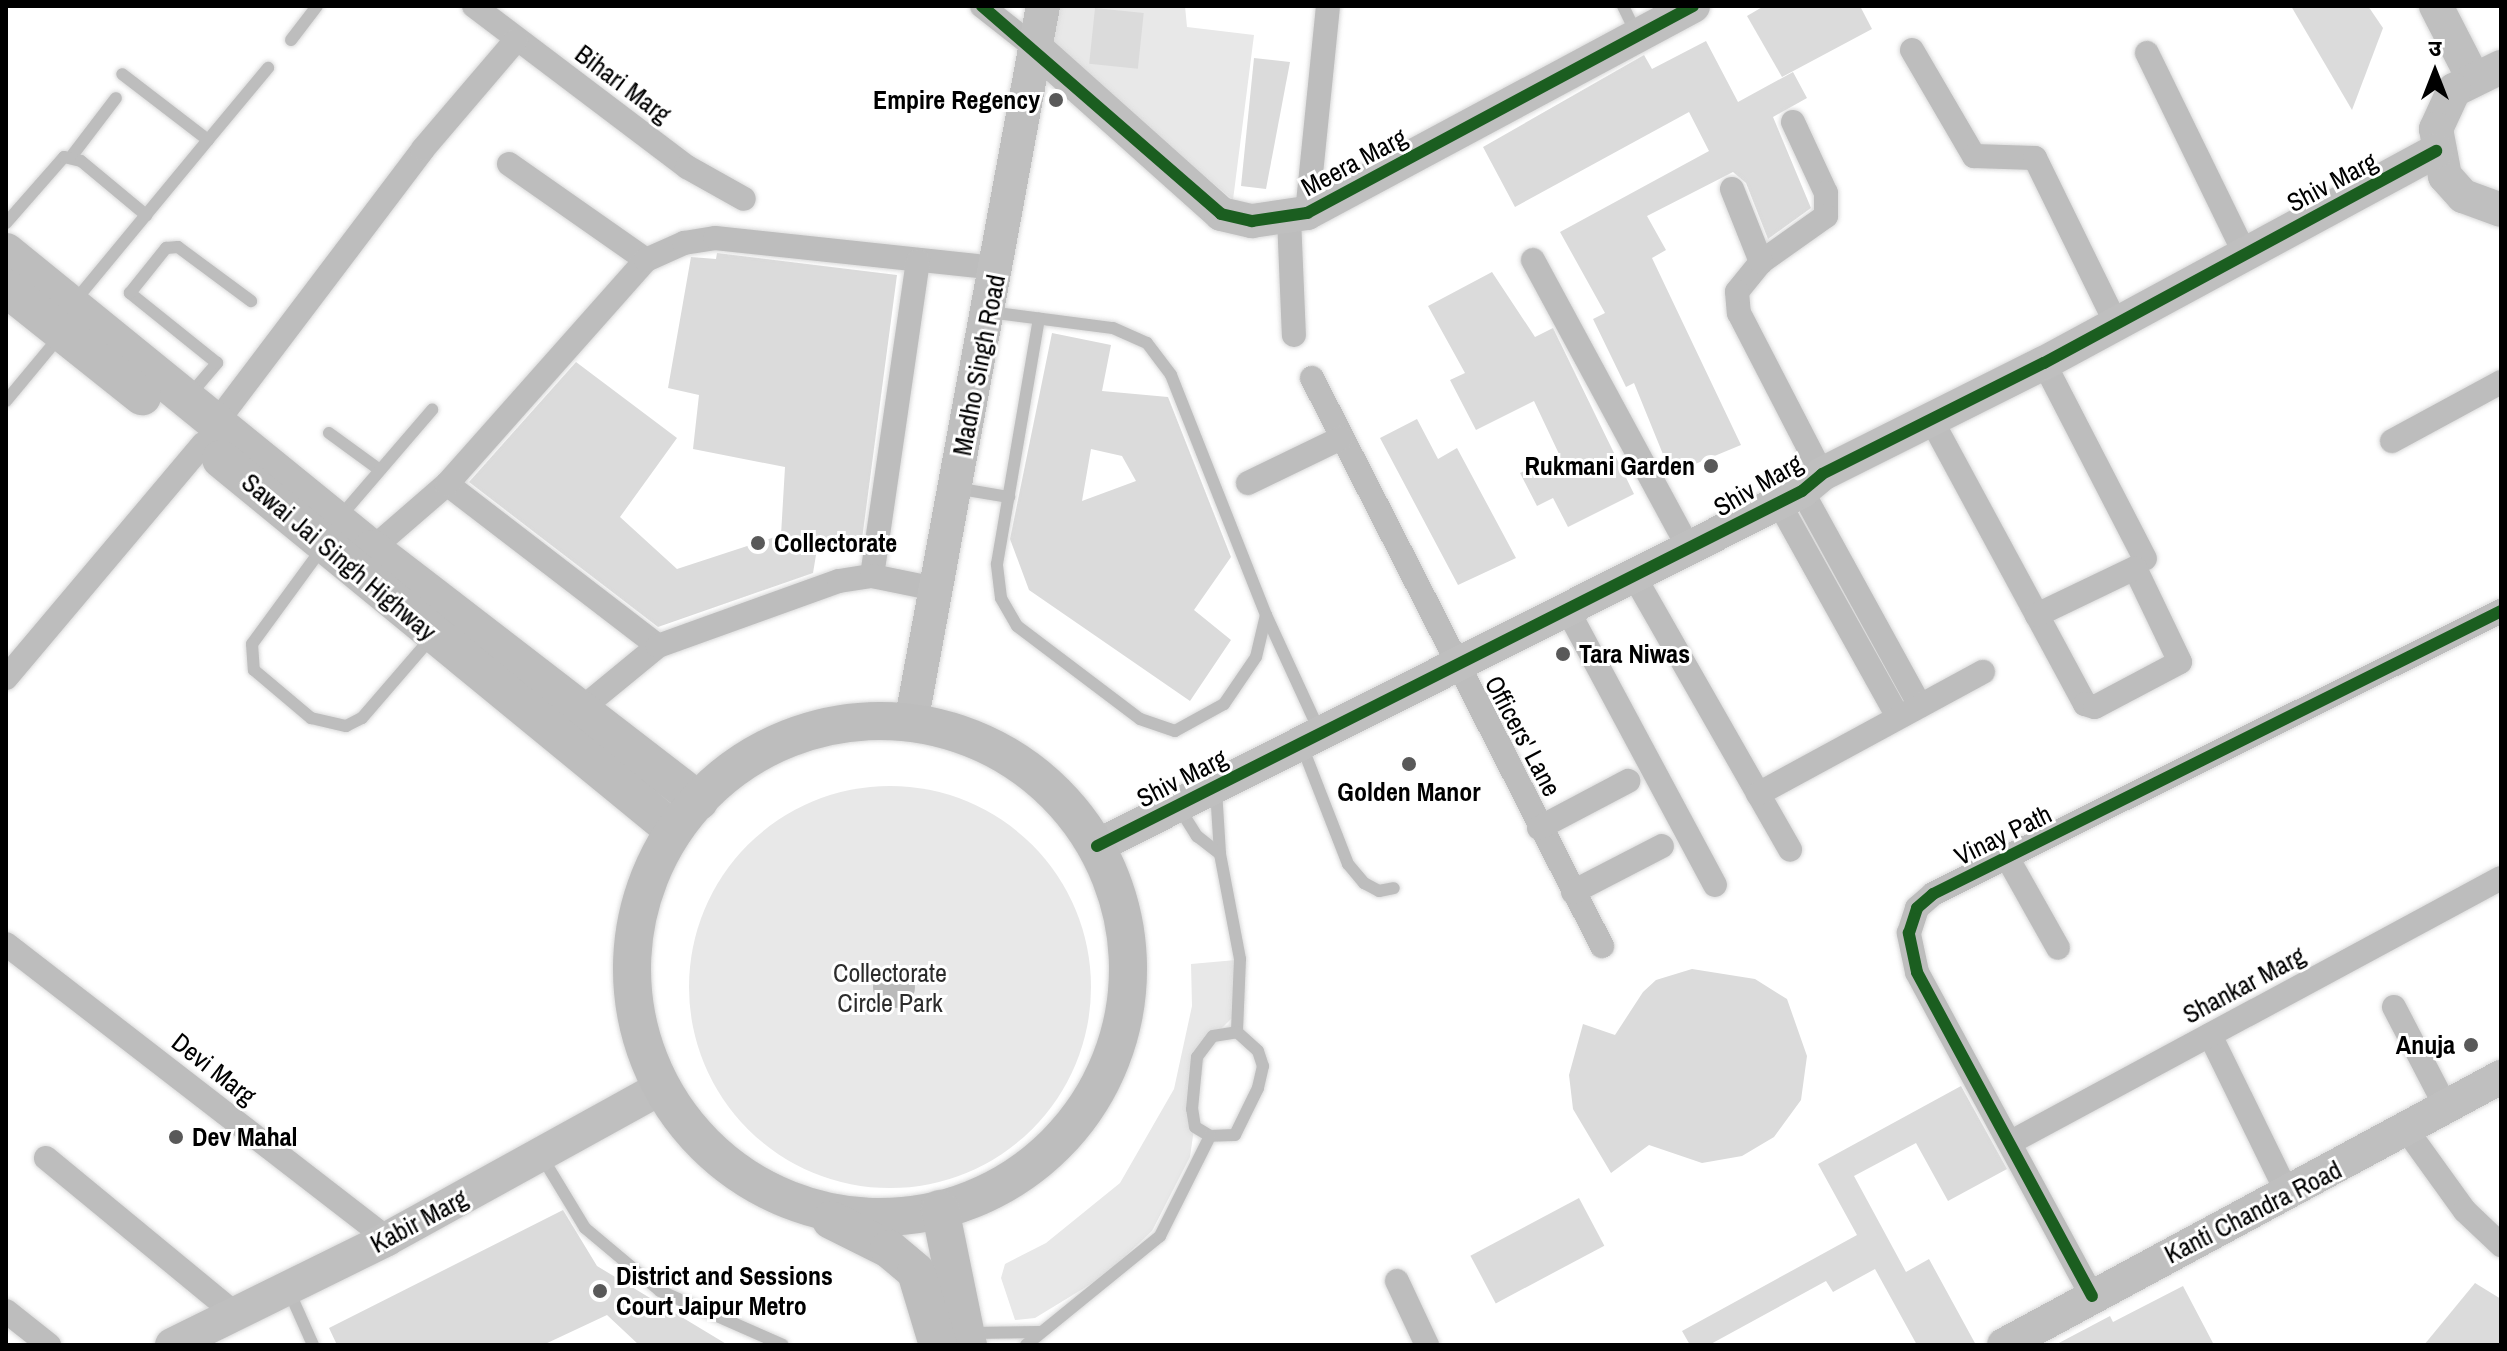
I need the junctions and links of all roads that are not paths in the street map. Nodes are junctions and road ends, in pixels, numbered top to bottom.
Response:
1 (317, 6) edge
2 (474, 6) edge
3 (982, 6) edge
4 (1043, 6) edge
5 (1328, 6) edge
6 (1693, 6) edge
7 (2436, 6) edge
8 (1630, 21) edge
9 (291, 40) dead end
10 (516, 40) junction
11 (1912, 50) dead end
12 (1039, 51) junction
13 (2147, 53) dead end
14 (268, 68) dead end
15 (2486, 71) edge
16 (122, 74) dead end
17 (116, 98) dead end
18 (1793, 122) dead end
19 (208, 140) junction
20 (2436, 151) junction
21 (71, 157) junction
22 (509, 164) dead end
23 (1732, 189) dead end
24 (744, 199) dead end
25 (2501, 210) edge
26 (146, 215) junction
27 (1298, 216) junction
28 (6, 223) edge
29 (6, 252) edge
30 (2245, 254) junction
31 (646, 260) junction
32 (1533, 260) dead end
33 (918, 261) junction
34 (1761, 262) junction
35 (997, 268) junction
36 (6, 288) edge
37 (251, 301) dead end
38 (989, 312) junction
39 (67, 319) junction
40 (1039, 319) junction
41 (2116, 323) junction
42 (1294, 335) dead end
43 (2044, 363) junction
44 (1312, 378) dead end
45 (2501, 382) edge
46 (186, 399) junction
47 (6, 401) edge
48 (432, 410) dead end
49 (1932, 421) junction
50 (329, 433) dead end
51 (210, 434) junction
52 (1341, 438) junction
53 (2392, 441) dead end
54 (380, 470) junction
55 (1248, 483) dead end
56 (447, 484) junction
57 (955, 488) junction
58 (1801, 489) junction
59 (1009, 497) junction
60 (330, 533) junction
61 (1689, 548) junction
62 (372, 549) junction
63 (2145, 559) dead end
64 (872, 576) junction
65 (1634, 576) junction
66 (936, 589) junction
67 (1567, 609) junction
68 (2501, 611) edge
69 (1266, 615) junction
70 (2037, 615) junction
71 (433, 636) junction
72 (658, 646) junction
73 (1454, 666) junction
74 (1983, 672) dead end
75 (6, 678) edge
76 (1920, 706) junction
77 (580, 710) junction
78 (1898, 717) junction
79 (911, 723) junction
80 (1311, 738) junction
81 (1628, 781) dead end
82 (1215, 786) junction
83 (1758, 794) junction
84 (699, 801) junction
85 (1178, 805) junction
86 (671, 828) junction
87 (1539, 828) junction
88 (1097, 846) junction
89 (1662, 846) dead end
90 (1790, 850) dead end
91 (1220, 854) junction
92 (2007, 857) junction
93 (2501, 878) edge
94 (1715, 885) dead end
95 (1394, 888) dead end
96 (1573, 892) junction
97 (6, 944) edge
98 (1602, 946) dead end
99 (2058, 948) dead end
100 (2394, 1007) dead end
101 (1237, 1032) junction
102 (2210, 1035) junction
103 (2501, 1077) edge
104 (660, 1088) junction
105 (2447, 1109) junction
106 (2408, 1132) junction
107 (1210, 1136) junction
108 (2013, 1141) junction
109 (541, 1154) junction
110 (46, 1158) dead end
111 (2288, 1194) junction
112 (795, 1202) junction
113 (940, 1209) junction
114 (387, 1239) junction
115 (2501, 1245) edge
116 (1397, 1281) dead end
117 (287, 1288) junction
118 (2092, 1296) junction
119 (6, 1311) edge
120 (235, 1314) junction
121 (1040, 1332) junction
122 (957, 1341) edge
123 (49, 1345) edge
124 (172, 1345) edge
125 (313, 1345) edge
126 (783, 1345) edge
127 (1026, 1345) edge
128 (1427, 1345) edge
129 (2004, 1345) edge

1 - 9 lane
2 - 10 street, Bihari Marg
3 - 12 street, Meera Marg
4 - 12 street, Madho Singh Road
5 - 27 street
6 - 8 street, Meera Marg
7 - 15 street
8 - 27 street, Meera Marg
10 - 24 street, Bihari Marg
10 - 51 street
11 - 41 street
12 - 27 street, Meera Marg
12 - 35 street, Madho Singh Road
13 - 30 street
14 - 19 lane
15 - 20 street
16 - 19 lane
17 - 21 lane
18 - 34 street
19 - 26 lane
20 - 25 street
20 - 30 street, Shiv Marg
21 - 26 lane
21 - 28 lane
22 - 31 street
23 - 34 street
26 - 39 lane
27 - 42 street
29 - 39 main road
30 - 41 street, Shiv Marg
31 - 33 street
31 - 56 street
32 - 61 street
33 - 35 street
33 - 64 street
34 - 58 street
35 - 38 street, Madho Singh Road
36 - 39 main road, Sawai Jai Singh Highway
37 - 46 lane
38 - 40 lane
38 - 57 street, Madho Singh Road
39 - 46 main road
39 - 47 lane
39 - 51 main road, Sawai Jai Singh Highway
40 - 59 lane
40 - 69 lane
41 - 43 street, Shiv Marg
43 - 49 street, Shiv Marg
43 - 63 street
44 - 52 street, Officers' Lane
45 - 53 street
46 - 51 main road
48 - 54 lane
49 - 58 street, Shiv Marg
49 - 70 street
50 - 54 lane
51 - 60 main road, Sawai Jai Singh Highway
51 - 75 street
52 - 55 street
52 - 73 street, Officers' Lane
54 - 60 lane
56 - 62 street
56 - 72 street
57 - 59 lane
57 - 66 street, Madho Singh Road
58 - 61 street, Shiv Marg
58 - 76 street
58 - 78 street
59 - 69 lane
60 - 62 main road
60 - 71 main road, Sawai Jai Singh Highway
60 - 71 lane
61 - 65 street, Shiv Marg
62 - 77 main road
64 - 66 street
64 - 72 street
65 - 67 street, Shiv Marg
65 - 83 street
66 - 79 street, Madho Singh Road
67 - 73 street, Shiv Marg
67 - 94 street
68 - 92 street, Vinay Path
69 - 80 lane
70 - 70 street
71 - 86 main road, Sawai Jai Singh Highway
72 - 77 street
73 - 80 street, Shiv Marg
73 - 87 street, Officers' Lane
74 - 76 street
76 - 78 street
77 - 84 main road
78 - 83 street
79 - 84 main road
79 - 88 main road
80 - 82 street, Shiv Marg
80 - 95 lane
81 - 87 street
82 - 85 street, Shiv Marg
82 - 91 lane
83 - 90 street
84 - 86 main road
85 - 88 street, Shiv Marg
85 - 91 lane
86 - 104 main road
87 - 96 street, Officers' Lane
88 - 113 main road
89 - 96 street
91 - 101 lane
92 - 99 street
92 - 108 street, Vinay Path
93 - 102 street, Shankar Marg
96 - 98 street, Officers' Lane
97 - 114 street, Devi Marg
100 - 105 street
101 - 107 lane
101 - 107 lane
102 - 108 street, Shankar Marg
102 - 111 street
103 - 105 street, Kanti Chandra Road
104 - 109 street, Kabir Marg
104 - 112 main road
105 - 106 street, Kanti Chandra Road
106 - 111 street, Kanti Chandra Road
106 - 115 street
107 - 121 lane
108 - 118 street, Vinay Path
109 - 114 street, Kabir Marg
109 - 126 lane
110 - 120 street
111 - 118 street, Kanti Chandra Road
112 - 113 main road
112 - 122 main road
113 - 122 main road
114 - 117 street, Kabir Marg
116 - 128 street
117 - 120 street, Kabir Marg
117 - 125 lane
118 - 129 street, Kanti Chandra Road
119 - 123 street
120 - 124 street, Kabir Marg
121 - 122 lane
121 - 127 lane

